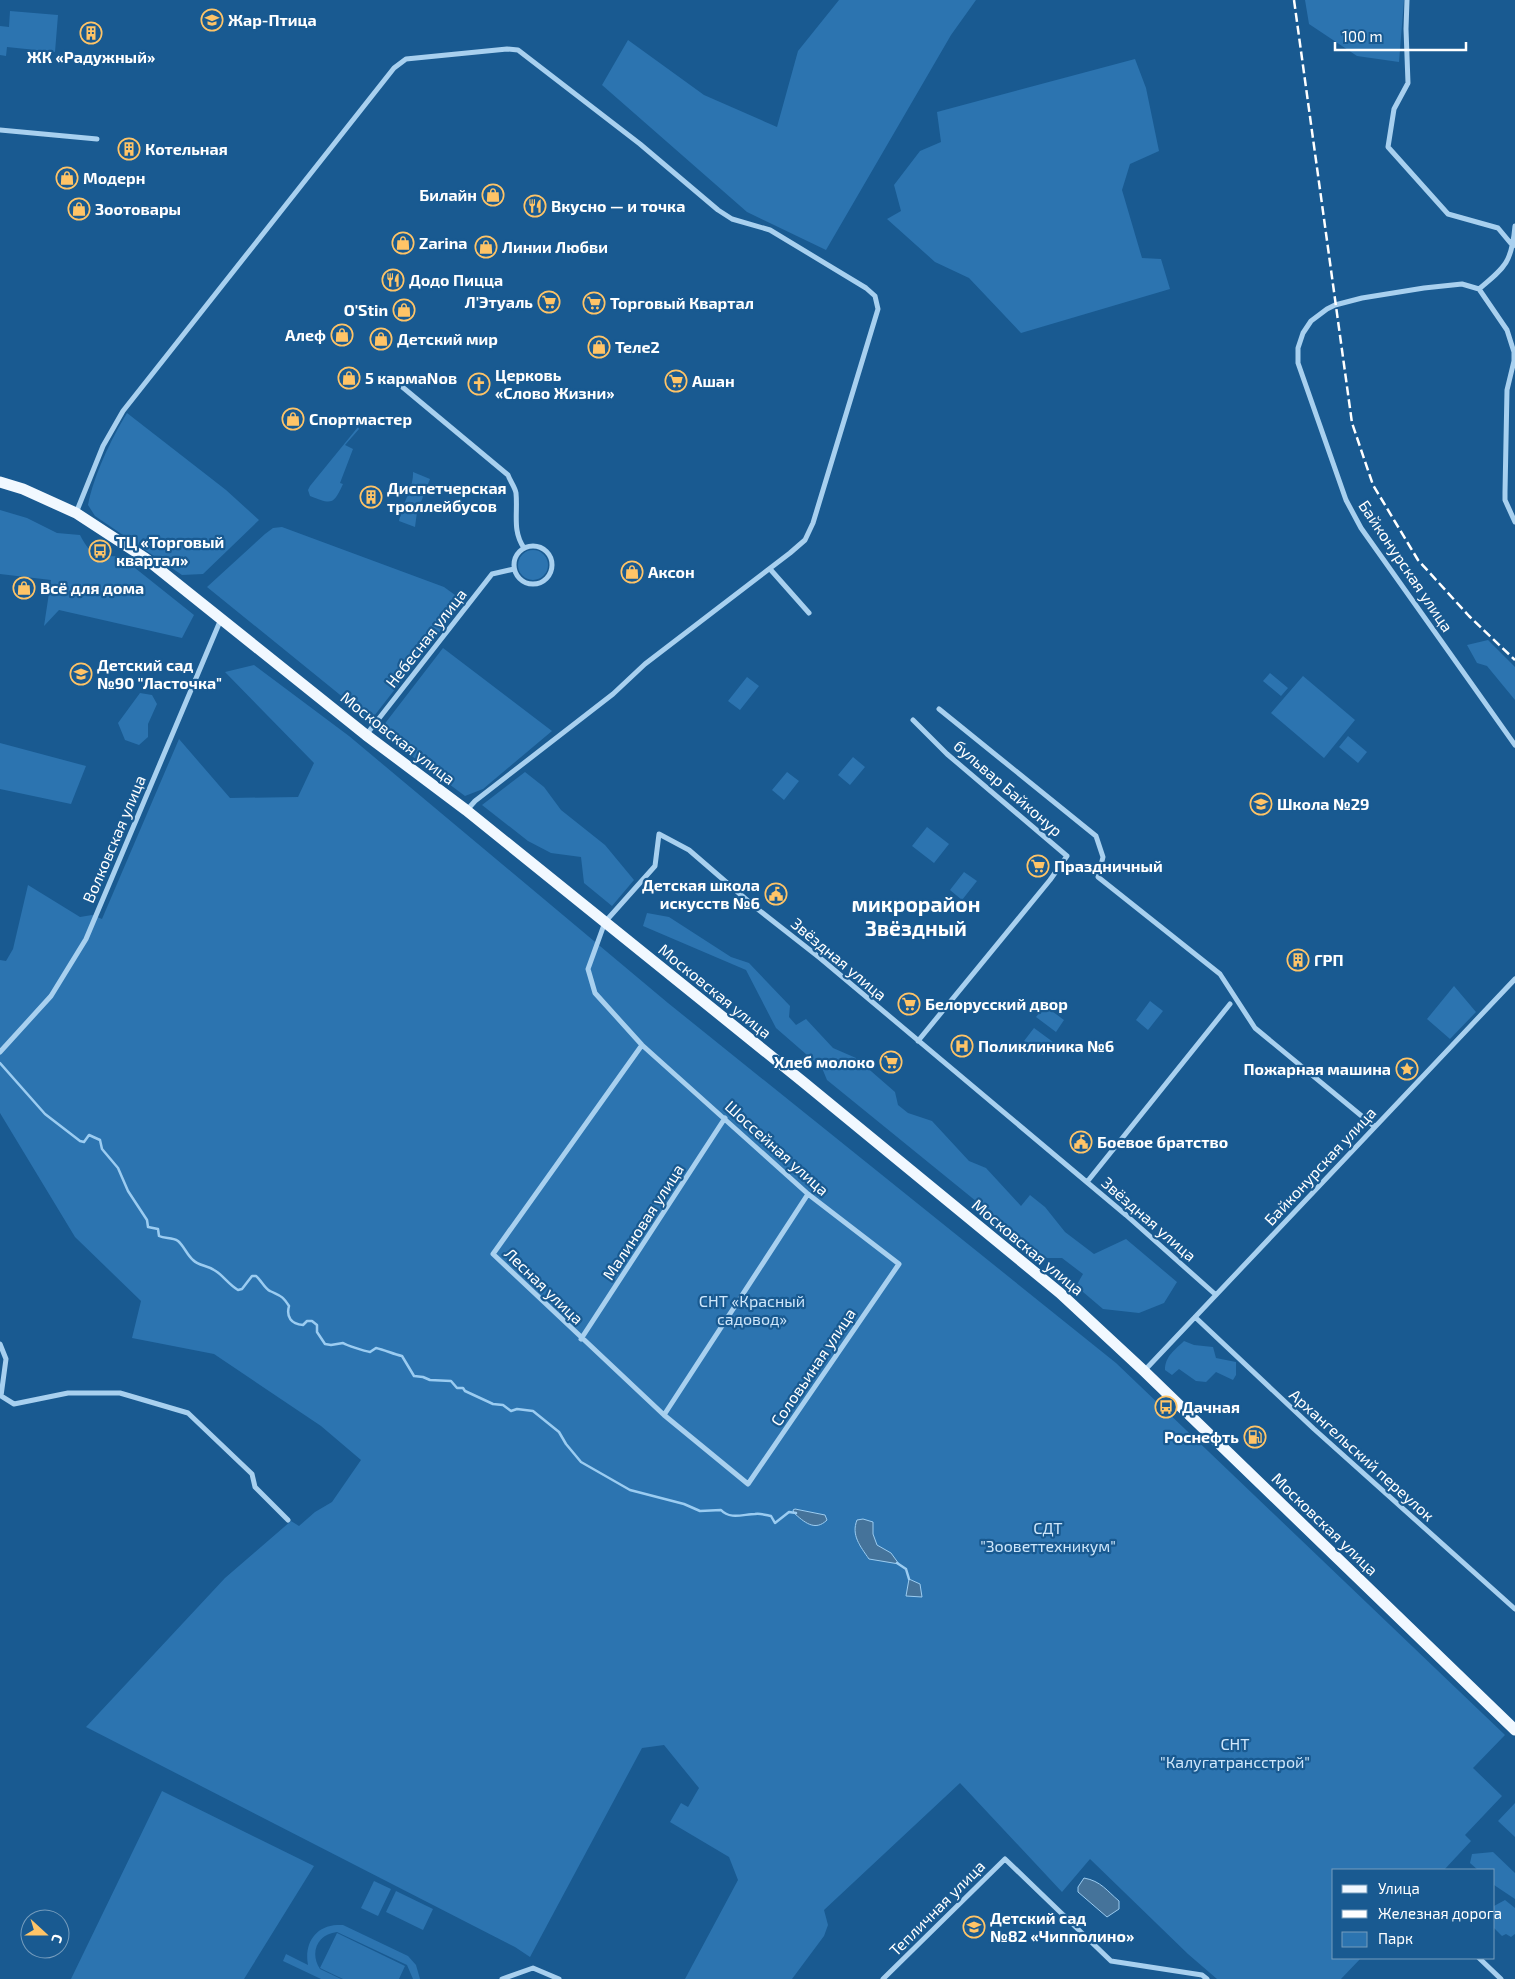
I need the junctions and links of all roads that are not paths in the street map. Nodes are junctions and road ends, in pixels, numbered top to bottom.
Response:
1 (1407, 0) edge
2 (0, 130) edge
3 (97, 139) dead end
4 (1515, 226) edge
5 (1513, 246) junction
6 (1479, 289) junction
7 (394, 380) dead end
8 (0, 482) edge
9 (76, 513) junction
10 (1515, 522) edge
11 (524, 548) junction
12 (770, 568) junction
13 (514, 569) junction
14 (809, 612) dead end
15 (221, 619) junction
16 (938, 709) dead end
17 (913, 720) dead end
18 (366, 735) junction
19 (1515, 745) edge
20 (466, 810) junction
21 (605, 922) junction
22 (1515, 979) edge
23 (1230, 1004) dead end
24 (918, 1041) junction
25 (642, 1045) junction
26 (0, 1052) edge
27 (725, 1118) junction
28 (1375, 1127) junction
29 (1087, 1182) junction
30 (808, 1194) junction
31 (899, 1264) joint
32 (1216, 1295) junction
33 (1195, 1317) junction
34 (581, 1339) junction
35 (0, 1344) edge
36 (1144, 1371) junction
37 (664, 1415) junction
38 (748, 1484) joint
39 (288, 1520) dead end
40 (1515, 1609) edge
41 (1515, 1730) edge
42 (1479, 1959) edge
43 (502, 1979) edge
44 (559, 1979) edge
45 (883, 1979) edge
46 (1207, 1979) edge
47 (1501, 1979) edge

1 - 5 street
2 - 3 street
4 - 5 street
5 - 6 street
6 - 10 street
6 - 19 street, Байконурская улица
7 - 11 street
8 - 9 main road, Московская улица
9 - 12 street
9 - 15 main road, Московская улица
11 - 13 street
11 - 13 street
12 - 14 street
12 - 20 street
13 - 18 street, Небесная улица
15 - 18 main road, Московская улица
15 - 26 street, Волковская улица
16 - 28 street
17 - 24 street, бульвар Байконур
18 - 20 main road, Московская улица
20 - 21 main road, Московская улица
21 - 24 street, Звёздная улица
21 - 25 street, Шоссейная улица
21 - 36 main road, Московская улица
22 - 28 street, Байконурская улица
23 - 29 street
24 - 29 street, Звёздная улица
25 - 27 street, Шоссейная улица
25 - 34 street, Лесная улица
27 - 30 street, Шоссейная улица
27 - 34 street, Малиновая улица
28 - 32 street, Байконурская улица
29 - 32 street, Звёздная улица
30 - 31 street, Шоссейная улица
30 - 37 street
31 - 38 street, Соловьиная улица
32 - 33 street, Байконурская улица
33 - 36 street, Байконурская улица
33 - 40 street, Архангельский переулок
34 - 37 street, Лесная улица
35 - 39 street
36 - 41 main road, Московская улица
37 - 38 street, Лесная улица
42 - 47 street
43 - 44 street
45 - 46 street, Тепличная улица

